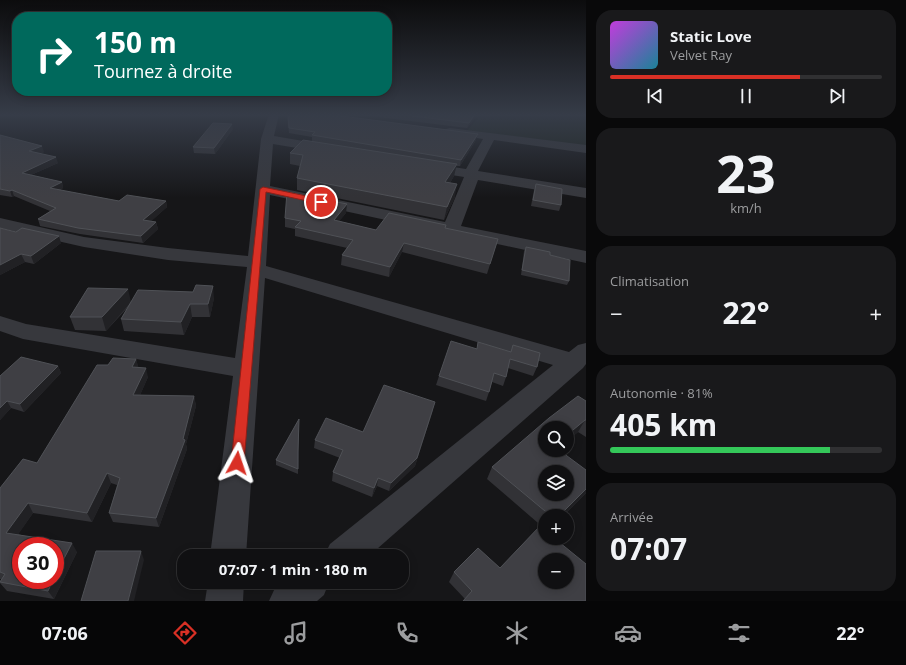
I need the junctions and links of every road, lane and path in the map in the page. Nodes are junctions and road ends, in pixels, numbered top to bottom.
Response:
1 (266, 142) edge
2 (284, 142) edge
3 (487, 142) edge
4 (530, 142) edge
5 (586, 149) edge
6 (337, 151) edge
7 (415, 164) edge
8 (470, 174) junction
9 (263, 189) junction
10 (586, 193) edge
11 (0, 223) edge
12 (451, 229) junction
13 (586, 257) edge
14 (256, 266) junction
15 (0, 323) edge
16 (580, 357) edge
17 (246, 369) junction
18 (229, 549) edge
19 (350, 549) edge
20 (225, 589) edge
21 (303, 589) edge
22 (224, 601) edge
23 (288, 601) edge

1 - 9 street
2 - 6 street
3 - 8 street
4 - 5 street
7 - 8 street
8 - 10 street
8 - 12 street
9 - 12 street
9 - 14 street
11 - 14 street
12 - 13 street
14 - 16 street
14 - 17 street
15 - 17 street
16 - 19 street
17 - 18 street
20 - 22 street
21 - 23 street

